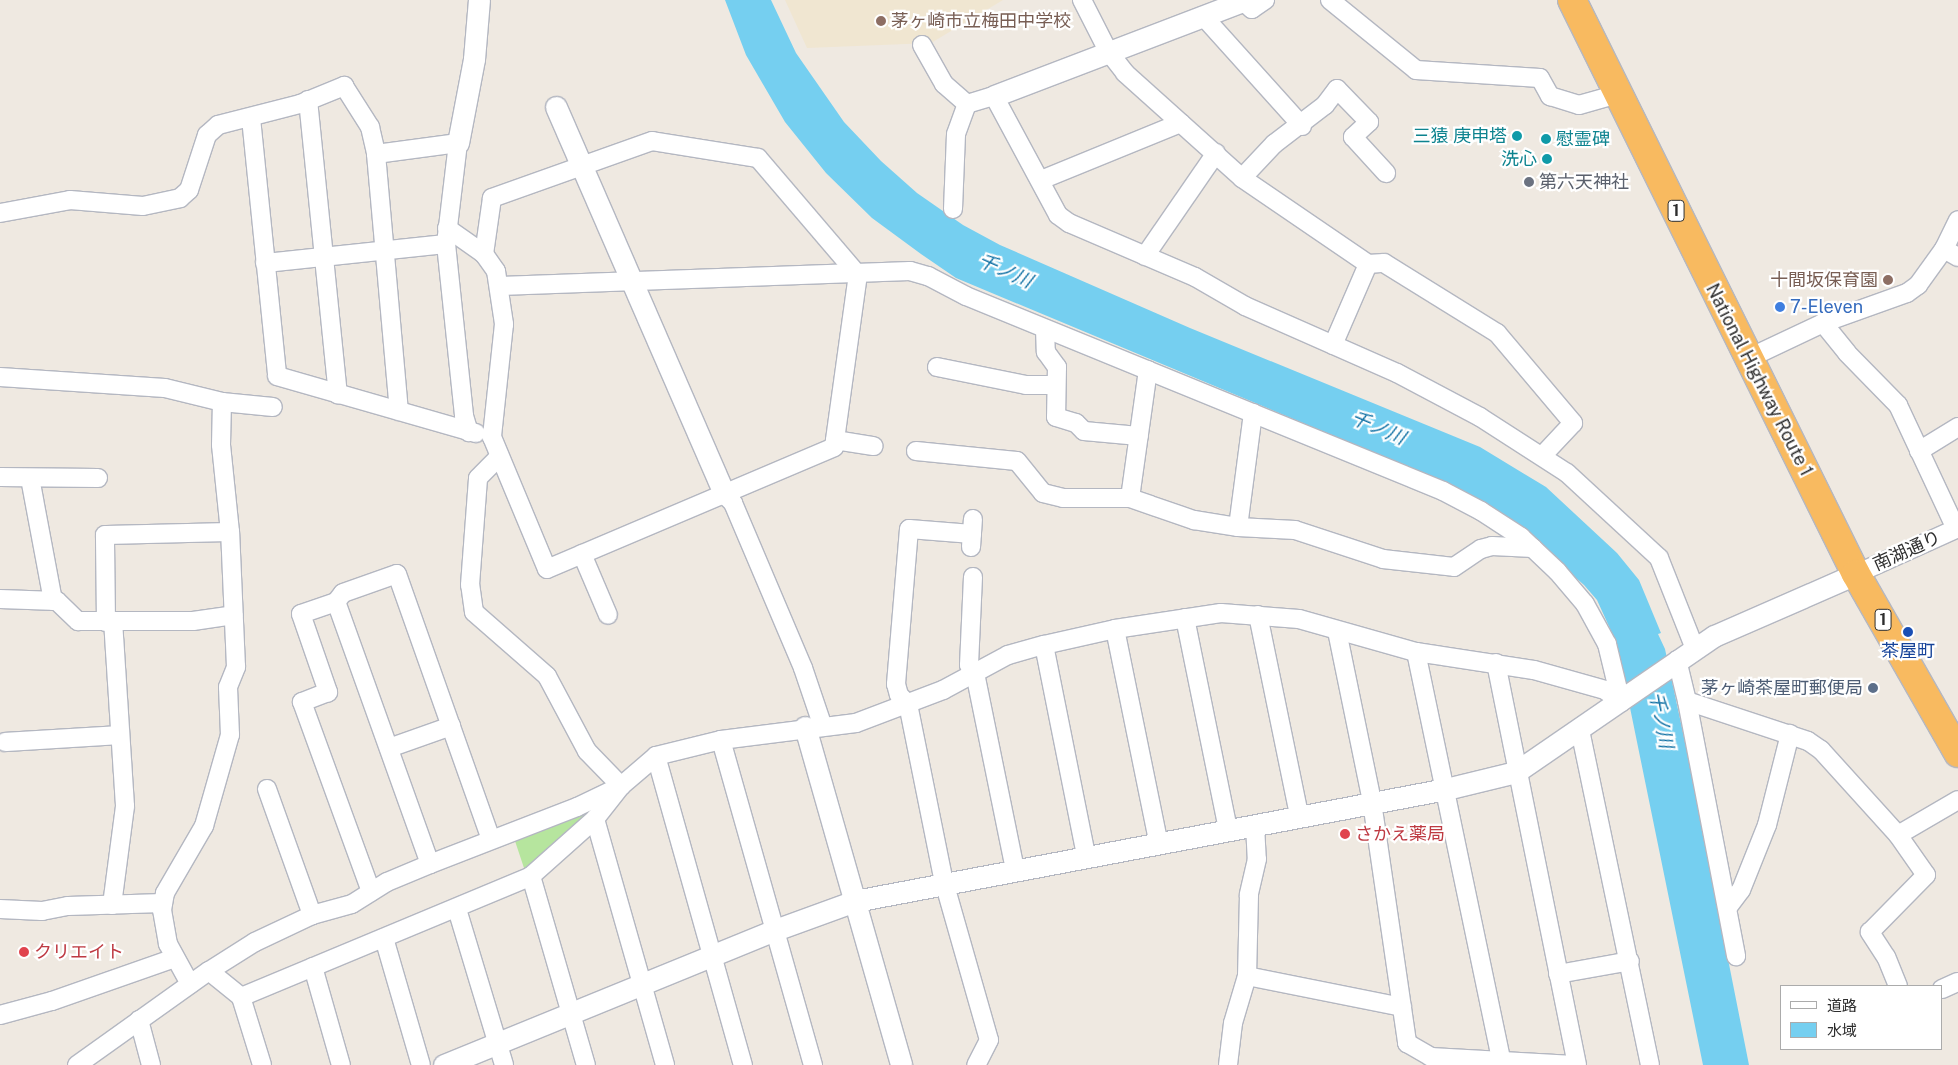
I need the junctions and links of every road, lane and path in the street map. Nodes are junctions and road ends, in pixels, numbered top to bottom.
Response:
1 (479, 0) edge
2 (1082, 0) edge
3 (1265, 0) edge
4 (1330, 0) edge
5 (1572, 0) edge
6 (1243, 1) edge
7 (1203, 16) junction
8 (922, 45) dead end
9 (1108, 51) junction
10 (1618, 94) junction
11 (994, 96) junction
12 (308, 100) junction
13 (967, 104) junction
14 (556, 107) dead end
15 (251, 118) junction
16 (1181, 123) junction
17 (1302, 126) junction
18 (458, 143) junction
19 (1216, 153) junction
20 (376, 154) junction
21 (582, 167) junction
22 (1386, 173) dead end
23 (1242, 178) junction
24 (1041, 180) junction
25 (953, 209) dead end
26 (0, 213) edge
27 (1958, 220) edge
28 (447, 236) junction
29 (386, 250) junction
30 (1951, 253) edge
31 (484, 254) junction
32 (325, 256) junction
33 (1145, 256) junction
34 (265, 263) junction
35 (1368, 264) junction
36 (858, 275) junction
37 (632, 284) junction
38 (500, 286) junction
39 (1823, 323) junction
40 (1044, 329) junction
41 (1333, 345) junction
42 (1747, 359) junction
43 (937, 367) dead end
44 (1148, 370) junction
45 (0, 377) edge
46 (1056, 385) junction
47 (338, 394) junction
48 (222, 402) junction
49 (273, 407) dead end
50 (399, 412) junction
51 (1253, 413) junction
52 (1958, 427) edge
53 (469, 432) junction
54 (492, 436) junction
55 (1139, 436) junction
56 (835, 440) junction
57 (874, 446) dead end
58 (916, 450) dead end
59 (1918, 450) junction
60 (1543, 455) junction
61 (498, 458) junction
62 (0, 477) edge
63 (30, 478) junction
64 (98, 478) dead end
65 (724, 494) junction
66 (1130, 498) junction
67 (1238, 527) junction
68 (1957, 528) edge
69 (230, 532) junction
70 (972, 533) dead end
71 (1533, 548) junction
72 (582, 554) junction
73 (1856, 574) junction
74 (973, 577) dead end
75 (0, 599) edge
76 (54, 601) junction
77 (336, 602) junction
78 (234, 615) junction
79 (608, 615) dead end
80 (1258, 616) junction
81 (1185, 618) junction
82 (109, 622) junction
83 (1115, 630) junction
84 (1337, 631) junction
85 (1044, 645) junction
86 (1416, 652) junction
87 (1686, 654) junction
88 (1496, 663) junction
89 (975, 673) junction
90 (1687, 701) junction
91 (1621, 702) junction
92 (908, 704) junction
93 (451, 726) junction
94 (814, 727) junction
95 (1580, 730) junction
96 (1790, 734) junction
97 (120, 735) junction
98 (721, 740) junction
99 (5, 742) dead end
100 (388, 748) junction
101 (1958, 753) edge
102 (656, 756) junction
103 (1516, 772) junction
104 (621, 786) junction
105 (267, 789) dead end
106 (1446, 789) junction
107 (1958, 800) edge
108 (1372, 802) junction
109 (1299, 815) junction
110 (595, 819) junction
111 (1256, 825) junction
112 (1228, 829) junction
113 (1898, 835) junction
114 (491, 839) junction
115 (1158, 841) junction
116 (1086, 855) junction
117 (430, 864) junction
118 (1015, 869) junction
119 (531, 876) junction
120 (944, 882) junction
121 (371, 892) junction
122 (855, 901) junction
123 (163, 903) junction
124 (112, 905) junction
125 (1728, 908) junction
126 (0, 909) edge
127 (458, 909) junction
128 (312, 915) junction
129 (775, 930) junction
130 (384, 938) junction
131 (712, 955) junction
132 (1736, 956) dead end
133 (176, 958) junction
134 (1630, 961) junction
135 (313, 967) junction
136 (208, 971) junction
137 (1558, 974) junction
138 (1247, 976) junction
139 (1958, 982) edge
140 (190, 984) junction
141 (643, 984) junction
142 (1898, 985) edge
143 (1943, 989) edge
144 (241, 997) junction
145 (1402, 1007) junction
146 (571, 1012) junction
147 (0, 1015) edge
148 (140, 1020) junction
149 (497, 1042) junction
150 (1501, 1060) junction
151 (80, 1064) edge
152 (151, 1065) edge
153 (262, 1065) edge
154 (341, 1065) edge
155 (421, 1065) edge
156 (444, 1065) edge
157 (504, 1065) edge
158 (586, 1065) edge
159 (665, 1065) edge
160 (743, 1065) edge
161 (813, 1065) edge
162 (901, 1065) edge
163 (976, 1065) edge
164 (1228, 1065) edge
165 (1575, 1065) edge
166 (1650, 1065) edge

1 - 18 street
2 - 9 street
3 - 6 street
4 - 10 street
5 - 10 highway, National Highway Route 1 / 1
6 - 7 street
7 - 9 street
7 - 17 street
8 - 13 street
9 - 11 street
9 - 16 street
10 - 42 highway, National Highway Route 1 / 1
11 - 13 street
11 - 24 street
12 - 15 street
12 - 20 street
12 - 32 street
13 - 25 street
14 - 21 street
15 - 26 street
15 - 34 street
16 - 19 street
16 - 24 street
17 - 22 street
17 - 23 street
18 - 20 street
18 - 28 street
19 - 23 street
19 - 33 street
20 - 29 street
21 - 31 street
21 - 36 street
21 - 37 street
23 - 35 street
24 - 33 street
27 - 30 street
28 - 29 street
28 - 31 street
28 - 53 street
29 - 32 street
29 - 50 street
30 - 39 street
31 - 38 street
32 - 34 street
32 - 47 street
33 - 41 street
34 - 47 street
35 - 41 street
35 - 60 street
36 - 37 street
36 - 40 street
36 - 56 street
37 - 38 street
37 - 65 street
38 - 54 street
39 - 42 street
39 - 59 street
40 - 44 street
40 - 46 street
41 - 60 street
42 - 73 highway, National Highway Route 1 / 1
43 - 46 street
44 - 51 street
44 - 55 street
45 - 48 street
46 - 55 street
47 - 50 street
48 - 49 street
48 - 69 street
50 - 53 street
51 - 67 street
51 - 71 street
52 - 59 street
53 - 54 street
54 - 61 street
55 - 66 street
56 - 57 street
56 - 65 street
58 - 66 street
59 - 68 street
60 - 87 street
61 - 72 street
61 - 104 street
62 - 63 street
63 - 64 street
63 - 76 street
65 - 72 street
65 - 94 street
66 - 67 street
67 - 71 street
68 - 73 street, 南湖通り
69 - 78 street
69 - 82 street
70 - 92 street
71 - 91 street
72 - 79 street
73 - 87 street
73 - 101 highway, National Highway Route 1 / 1
74 - 89 street
75 - 76 street
76 - 82 street
77 - 93 street
77 - 100 street
77 - 121 street
78 - 82 street
78 - 123 street
80 - 81 street
80 - 84 street
80 - 109 street
81 - 83 street
81 - 112 street
82 - 97 street
83 - 85 street
83 - 115 street
84 - 86 street
84 - 108 street
85 - 89 street
85 - 116 street
86 - 88 street
86 - 106 street
87 - 90 street
87 - 91 street
88 - 91 street
88 - 103 street
89 - 92 street
89 - 118 street
90 - 96 street
90 - 125 street
91 - 95 street
92 - 94 street
92 - 120 street
93 - 100 street
93 - 114 street
94 - 98 street
94 - 122 street
95 - 103 street
95 - 134 street
96 - 113 street
96 - 125 street
97 - 99 street
97 - 124 street
98 - 102 street
98 - 129 street
100 - 117 street
102 - 104 street
102 - 131 street
103 - 106 street
103 - 137 street
104 - 110 street
104 - 114 street
105 - 128 street
106 - 108 street
106 - 150 street
107 - 113 street
108 - 109 street
108 - 145 street
109 - 111 street
110 - 119 street
110 - 141 street
111 - 112 street
111 - 138 street
112 - 115 street
113 - 142 street
114 - 117 street
115 - 116 street
116 - 118 street
117 - 121 street
118 - 120 street
119 - 127 street
119 - 146 street
120 - 122 street
120 - 163 street
121 - 128 street
122 - 129 street
122 - 162 street
123 - 124 street
123 - 133 street
124 - 126 street
125 - 132 street
127 - 130 street
127 - 149 street
128 - 136 street
129 - 131 street
129 - 161 street
130 - 135 street
130 - 155 street
131 - 141 street
131 - 160 street
133 - 140 street
133 - 147 street
134 - 137 street
134 - 166 street
135 - 144 street
135 - 154 street
136 - 140 street
136 - 144 street
137 - 165 street
138 - 145 street
138 - 164 street
139 - 143 street
140 - 148 street
141 - 146 street
141 - 159 street
144 - 153 street
145 - 150 street
146 - 149 street
146 - 158 street
148 - 151 street
148 - 152 street
149 - 156 street
149 - 157 street
150 - 165 street

